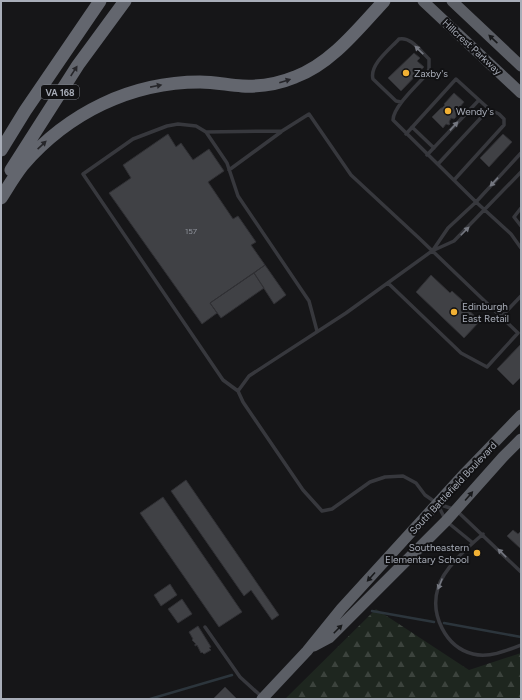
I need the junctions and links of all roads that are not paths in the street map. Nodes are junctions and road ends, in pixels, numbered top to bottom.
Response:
1 (100, 1) edge
2 (125, 1) edge
3 (384, 1) edge
4 (423, 1) edge
5 (452, 1) edge
6 (521, 66) edge
7 (521, 93) edge
8 (479, 100) junction
9 (401, 102) junction
10 (489, 109) junction
11 (412, 127) junction
12 (282, 131) junction
13 (206, 132) junction
14 (406, 134) junction
15 (434, 148) junction
16 (1, 150) edge
17 (521, 153) edge
18 (427, 155) junction
19 (438, 164) junction
20 (229, 170) junction
21 (521, 172) edge
22 (454, 179) junction
23 (1, 187) edge
24 (1, 198) edge
25 (476, 202) junction
26 (521, 208) edge
27 (485, 210) junction
28 (521, 226) edge
29 (521, 246) edge
30 (432, 251) junction
31 (388, 283) junction
32 (521, 296) edge
33 (501, 317) junction
34 (317, 331) junction
35 (238, 391) junction
36 (521, 415) edge
37 (521, 439) edge
38 (438, 504) junction
39 (456, 510) junction
40 (446, 521) junction
41 (482, 534) junction
42 (473, 543) junction
43 (521, 572) edge
44 (205, 627) dead end
45 (521, 645) edge
46 (307, 651) junction
47 (263, 698) edge

1 - 16 highway, VA 168
23 -> 2 highway, VA 168
24 -> 3 highway
4 - 7 highway, Hillcrest Parkway
6 -> 5 highway, Hillcrest Parkway
8 - 10 lane
8 - 11 lane
15 -> 8 lane
9 -> 9 lane
9 - 14 lane
10 - 19 lane
10 - 22 lane
11 - 14 lane
11 - 15 lane
12 - 13 lane
12 - 20 lane
12 - 30 lane
13 - 20 lane
13 - 35 lane
14 - 18 lane
15 - 18 lane
17 -> 25 lane
18 - 19 lane
19 - 22 lane
20 - 34 lane
21 - 27 lane
22 - 25 lane
25 - 27 lane
25 - 30 lane
26 - 28 lane
27 - 29 lane
30 -> 27 lane
30 - 31 lane
30 - 33 lane
31 - 33 lane
31 - 34 lane
32 - 33 lane
34 - 35 lane
35 - 38 lane
36 - 38 highway, South Battlefield Boulevard
39 -> 37 highway, South Battlefield Boulevard
38 - 39 lane
38 - 40 lane
38 -> 46 highway, South Battlefield Boulevard
39 - 40 highway, South Battlefield Boulevard
39 - 41 lane
40 - 42 lane
46 -> 40 highway, South Battlefield Boulevard
41 - 42 lane
43 -> 41 lane
42 -> 45 lane
44 - 47 lane
46 - 47 highway, South Battlefield Boulevard

